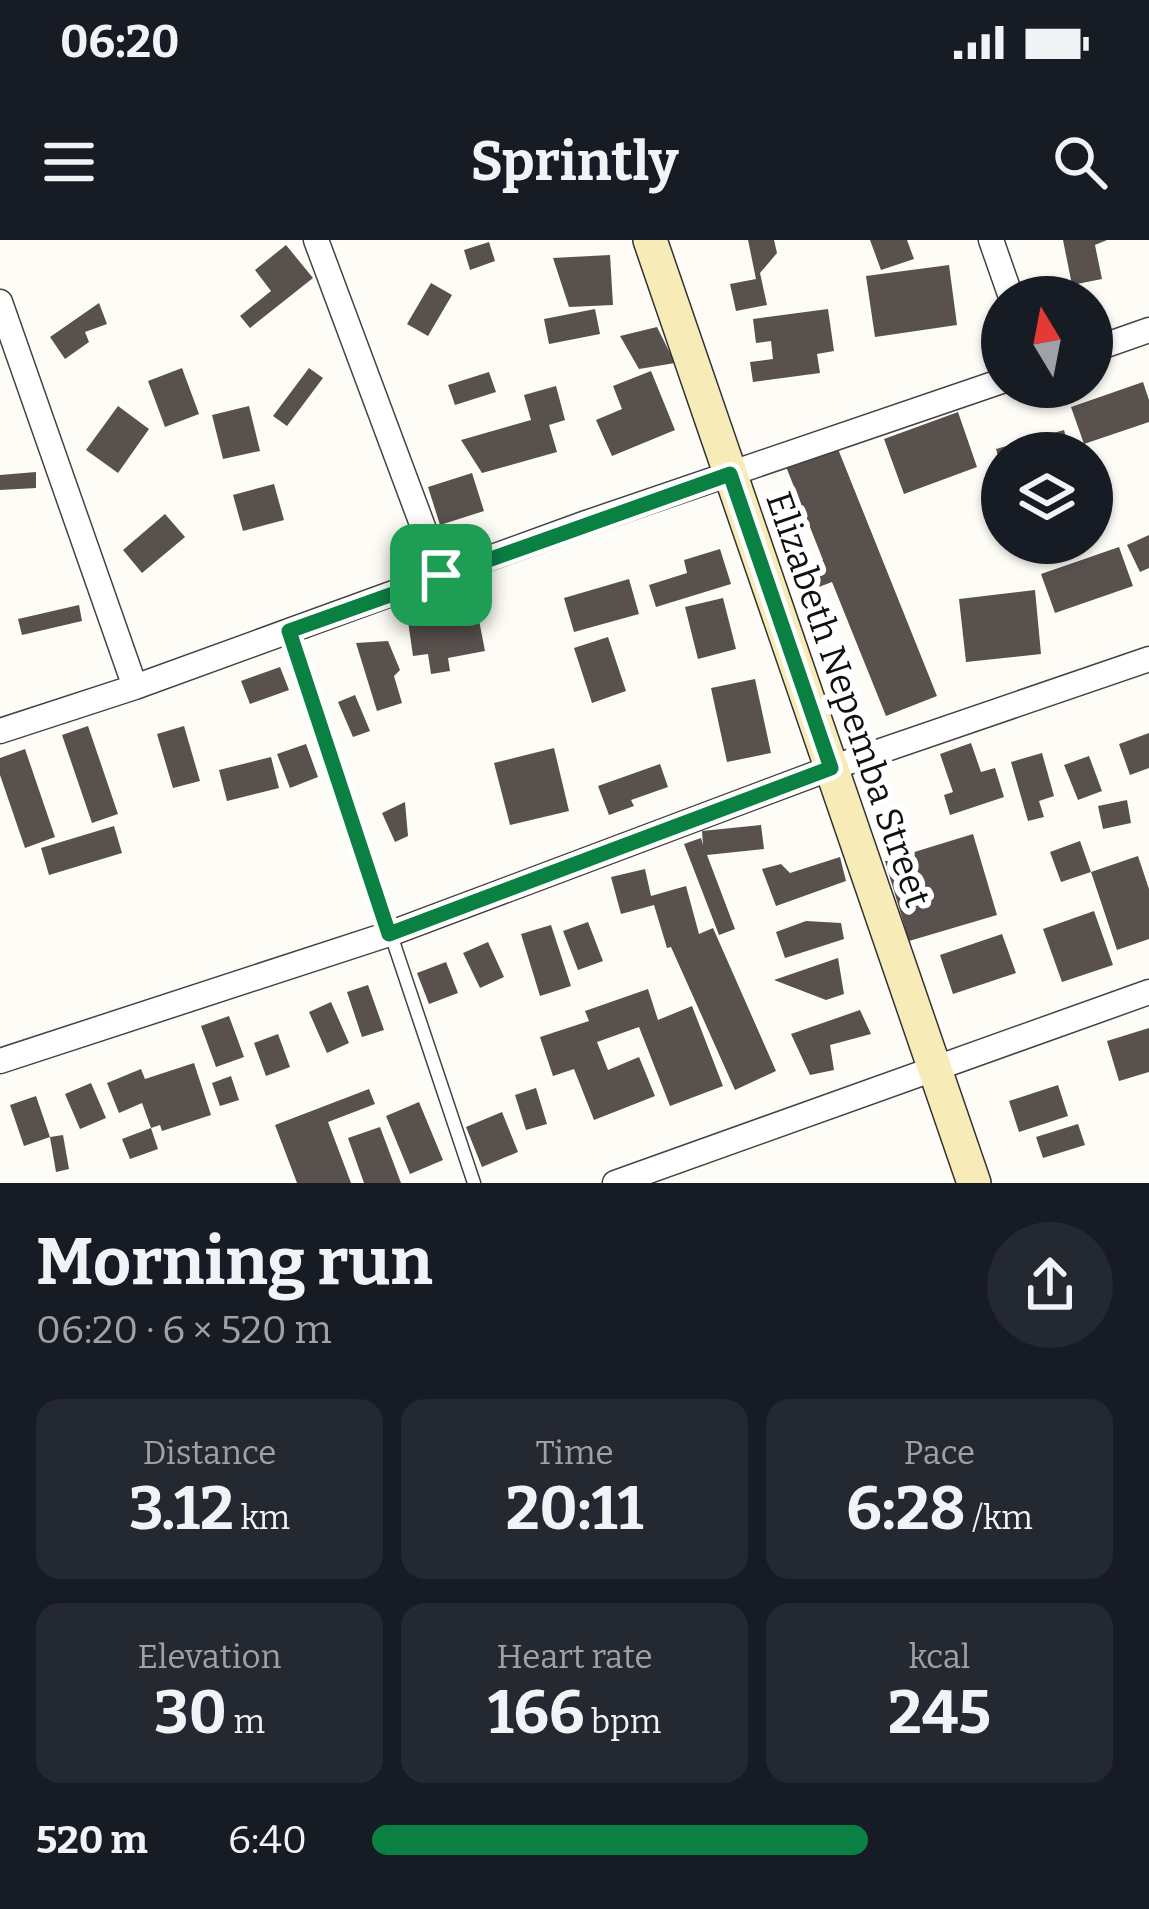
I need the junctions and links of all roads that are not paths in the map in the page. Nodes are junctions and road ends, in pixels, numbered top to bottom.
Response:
1 (316, 240) edge
2 (650, 240) edge
3 (991, 240) edge
4 (1004, 276) edge
5 (0, 302) edge
6 (1149, 330) edge
7 (1113, 343) edge
8 (981, 388) edge
9 (730, 474) junction
10 (441, 575) junction
11 (289, 631) junction
12 (1149, 659) edge
13 (135, 687) junction
14 (0, 731) edge
15 (831, 768) junction
16 (389, 934) junction
17 (1149, 992) edge
18 (0, 1061) edge
19 (934, 1067) junction
20 (474, 1183) edge
21 (615, 1183) edge
22 (974, 1183) edge

1 - 10 street
2 - 9 street, Elizabeth Nepemba Street
3 - 4 street
5 - 13 street
6 - 7 street
8 - 9 street
9 - 10 street
9 - 15 street, Elizabeth Nepemba Street
10 - 11 street
11 - 13 street
11 - 16 lane
12 - 15 street
13 - 14 street
15 - 16 street
15 - 19 street, Elizabeth Nepemba Street
16 - 18 street
16 - 20 lane
17 - 19 street
19 - 21 street
19 - 22 street, Elizabeth Nepemba Street

